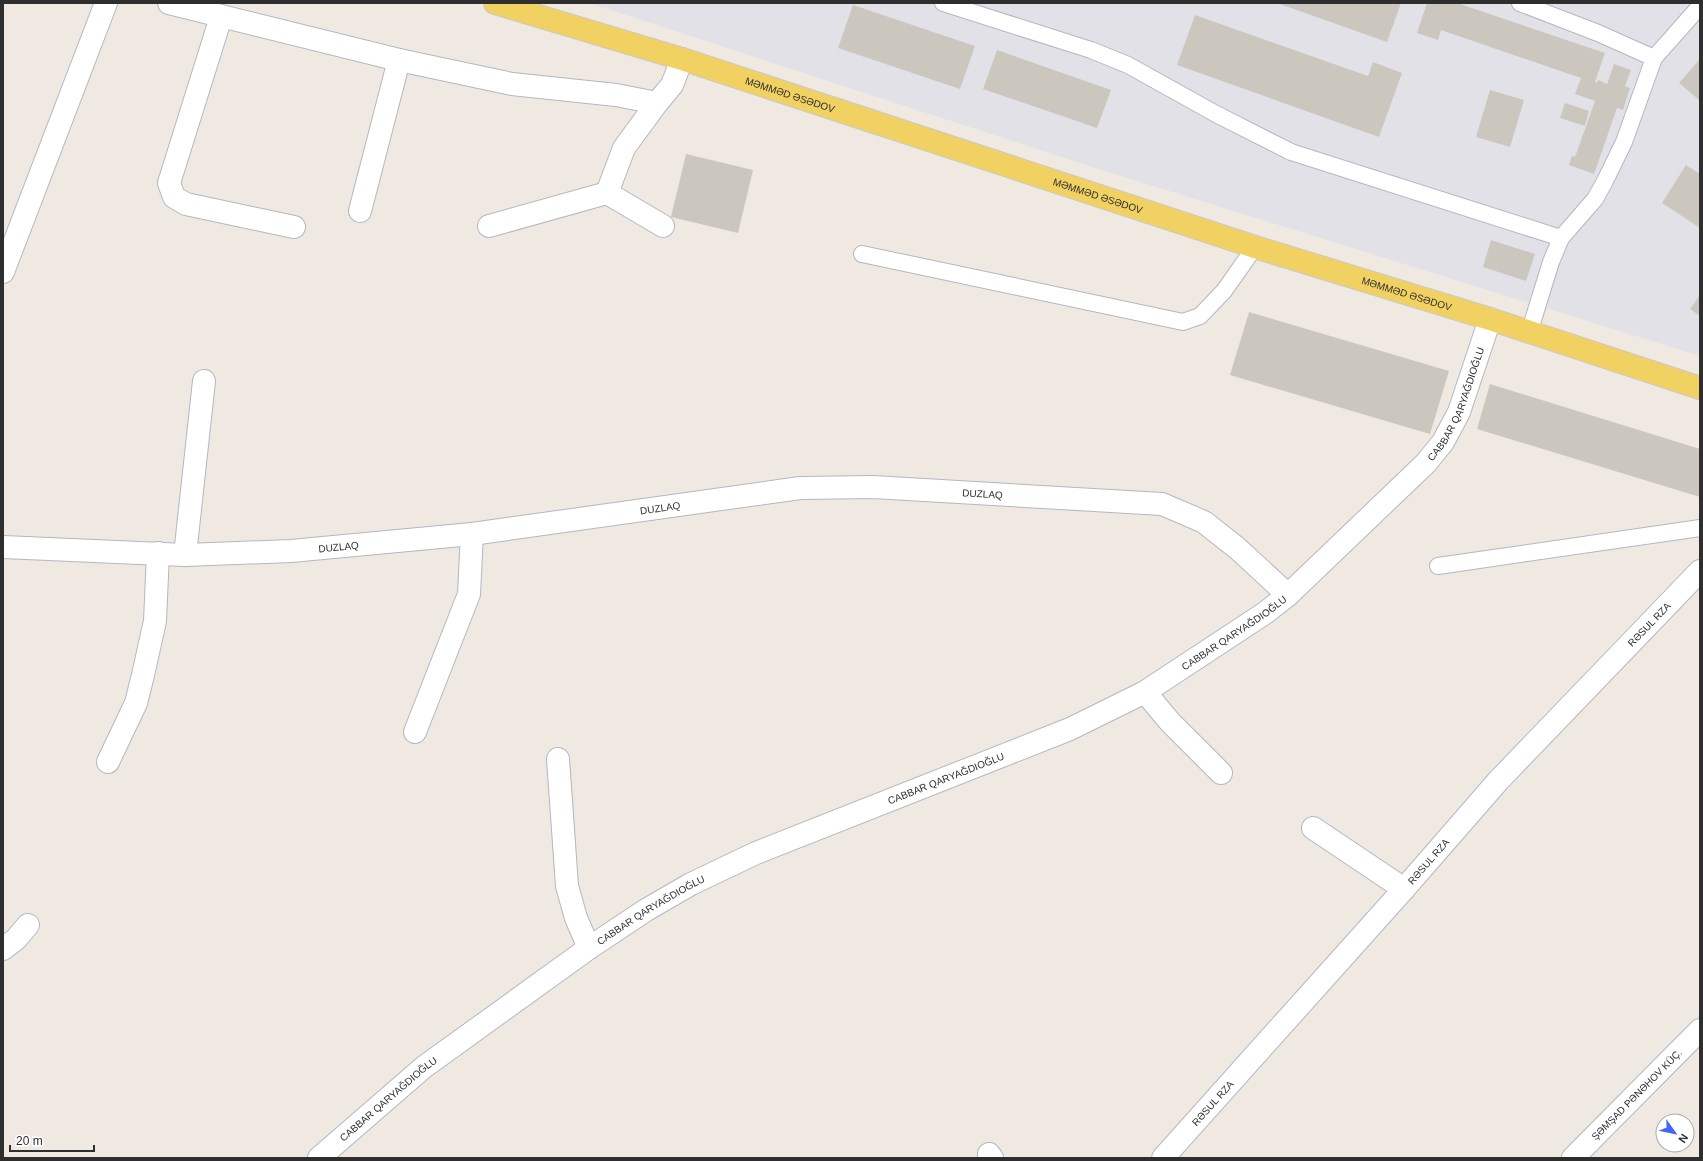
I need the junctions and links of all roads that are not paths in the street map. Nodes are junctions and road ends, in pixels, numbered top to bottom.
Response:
1 (106, 3) edge
2 (168, 3) edge
3 (495, 3) edge
4 (943, 3) edge
5 (1520, 3) edge
6 (1700, 6) edge
7 (221, 17) junction
8 (1654, 58) junction
9 (682, 59) junction
10 (398, 60) junction
11 (657, 103) junction
12 (607, 193) junction
13 (360, 211) dead end
14 (294, 226) dead end
15 (489, 226) dead end
16 (662, 226) dead end
17 (1561, 238) junction
18 (1255, 247) junction
19 (862, 254) dead end
20 (3, 272) edge
21 (1490, 320) junction
22 (1529, 333) junction
23 (204, 381) dead end
24 (1700, 388) edge
25 (1700, 528) edge
26 (472, 534) junction
27 (3, 547) edge
28 (158, 553) junction
29 (185, 555) junction
30 (1438, 566) dead end
31 (1700, 572) edge
32 (1288, 595) junction
33 (1145, 692) junction
34 (415, 732) dead end
35 (558, 759) dead end
36 (108, 762) dead end
37 (1221, 773) dead end
38 (1313, 828) dead end
39 (1404, 889) junction
40 (28, 925) dead end
41 (590, 948) junction
42 (3, 949) edge
43 (1700, 1030) edge
44 (319, 1158) edge
45 (1163, 1158) edge
46 (1573, 1158) edge

1 - 20 street
2 - 7 street
3 - 9 main road, MƏMMƏD ƏSƏDOV
4 - 17 lane
5 - 8 lane
6 - 8 lane
7 - 10 street
7 - 14 street
8 - 17 lane
9 - 11 street
9 - 18 main road, MƏMMƏD ƏSƏDOV
10 - 11 street
10 - 13 street
11 - 12 street
12 - 15 street
12 - 16 street
17 - 22 lane
18 - 19 lane
18 - 21 main road, MƏMMƏD ƏSƏDOV
21 - 22 main road, MƏMMƏD ƏSƏDOV
21 - 32 street
22 - 24 main road, MƏMMƏD ƏSƏDOV
23 - 29 street
25 - 30 lane
26 - 29 street, DUZLAQ
26 - 32 street, DUZLAQ
26 - 34 street
27 - 28 street, DUZLAQ
28 - 29 street, DUZLAQ
28 - 36 street
31 - 39 street, RƏSUL RZA
32 - 33 street
33 - 37 street
33 - 41 street
35 - 41 street
38 - 39 street
39 - 45 street, RƏSUL RZA
40 - 42 street
41 - 44 street
43 - 46 street, ŞƏMŞAD PƏNƏHOV KÜÇ.

